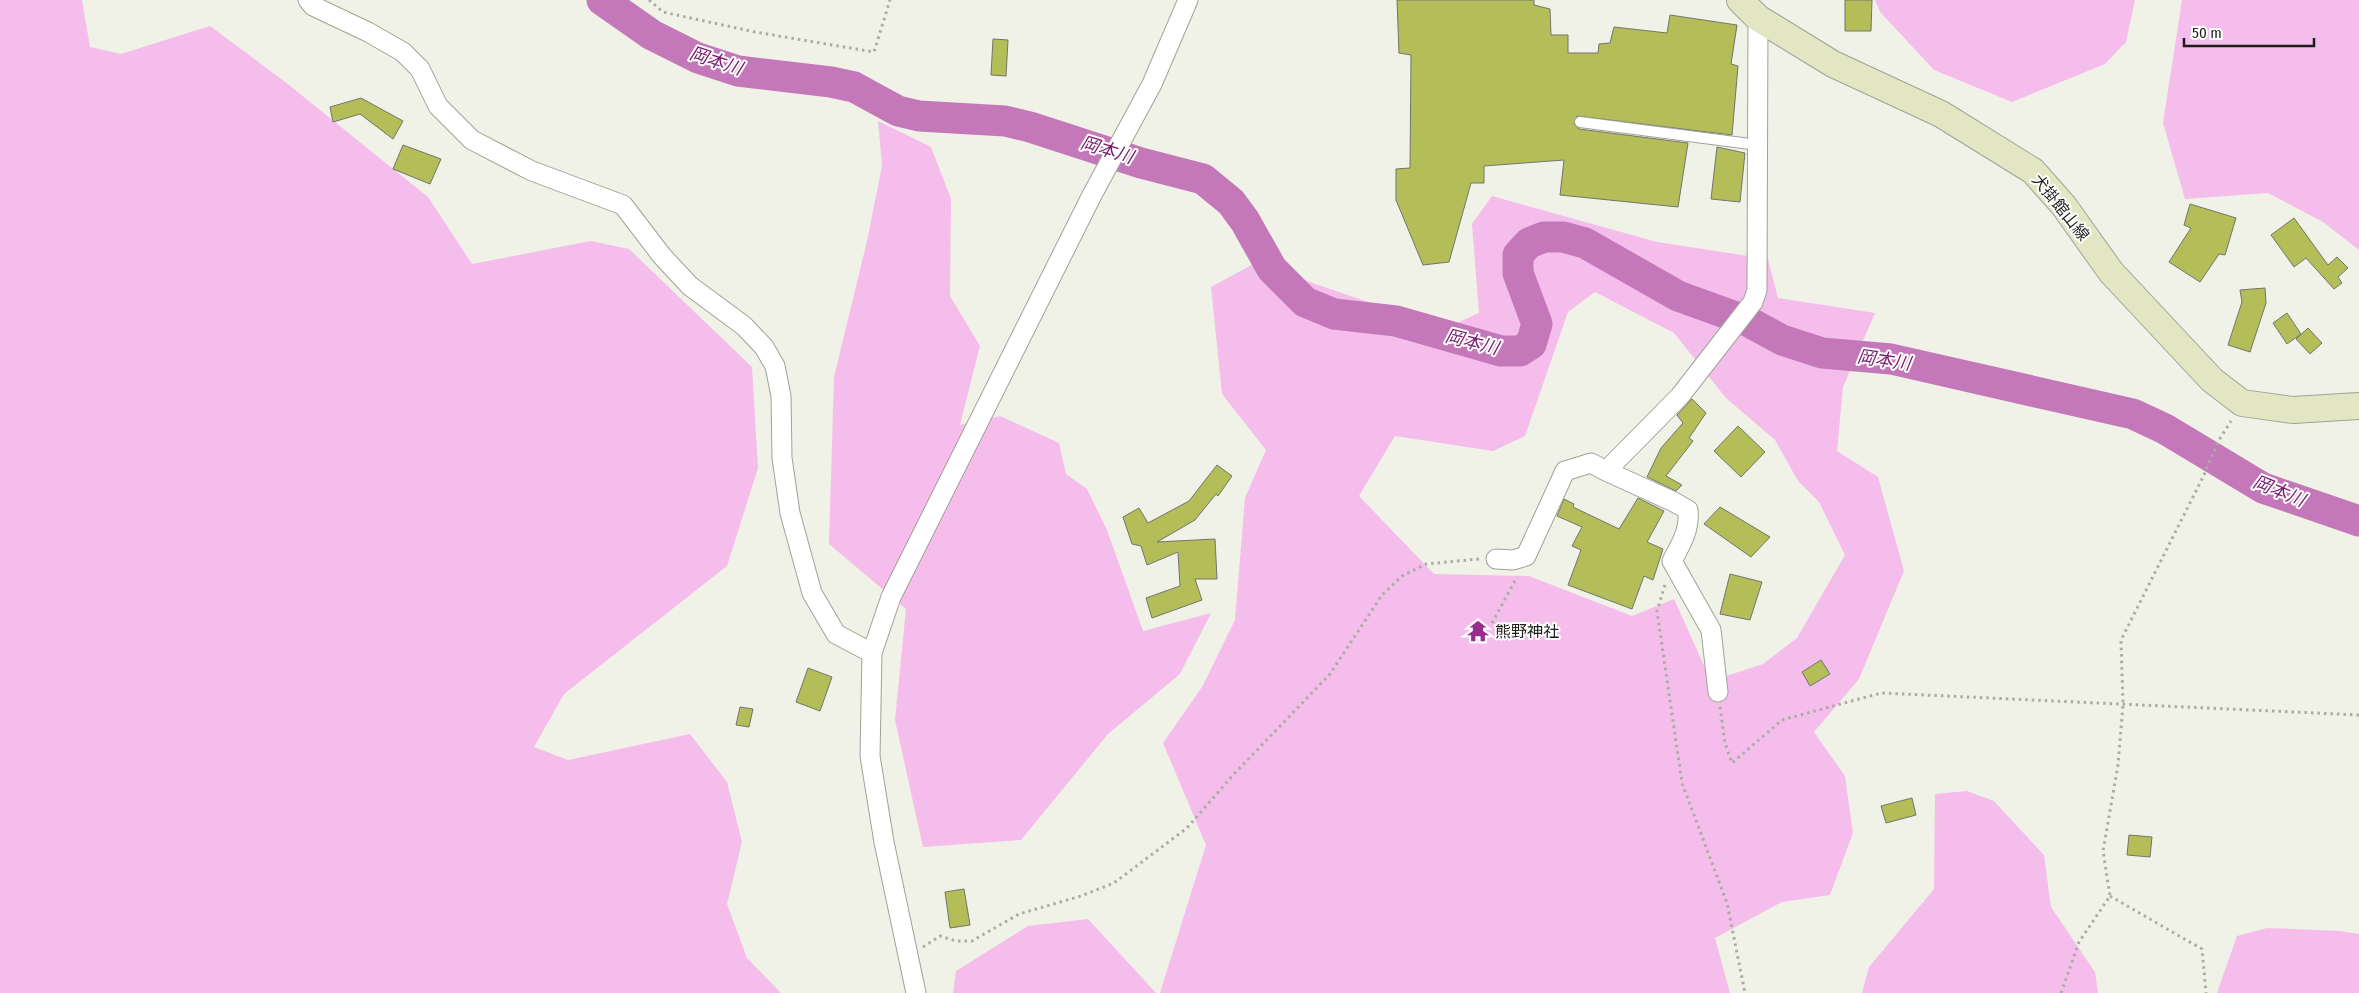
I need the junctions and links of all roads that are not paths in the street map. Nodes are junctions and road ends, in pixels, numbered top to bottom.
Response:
1 (308, 0) edge
2 (1188, 0) edge
3 (1749, 9) edge
4 (1580, 122) dead end
5 (1758, 145) junction
6 (2359, 406) edge
7 (1606, 472) junction
8 (1496, 559) road end
9 (872, 653) junction
10 (1718, 692) road end
11 (916, 993) edge

1 - 9 street
2 - 9 street
3 - 5 street
3 - 6 main road, 犬掛館山線
4 - 5 lane
5 - 7 street
7 - 8 street
7 - 10 street
9 - 11 street

